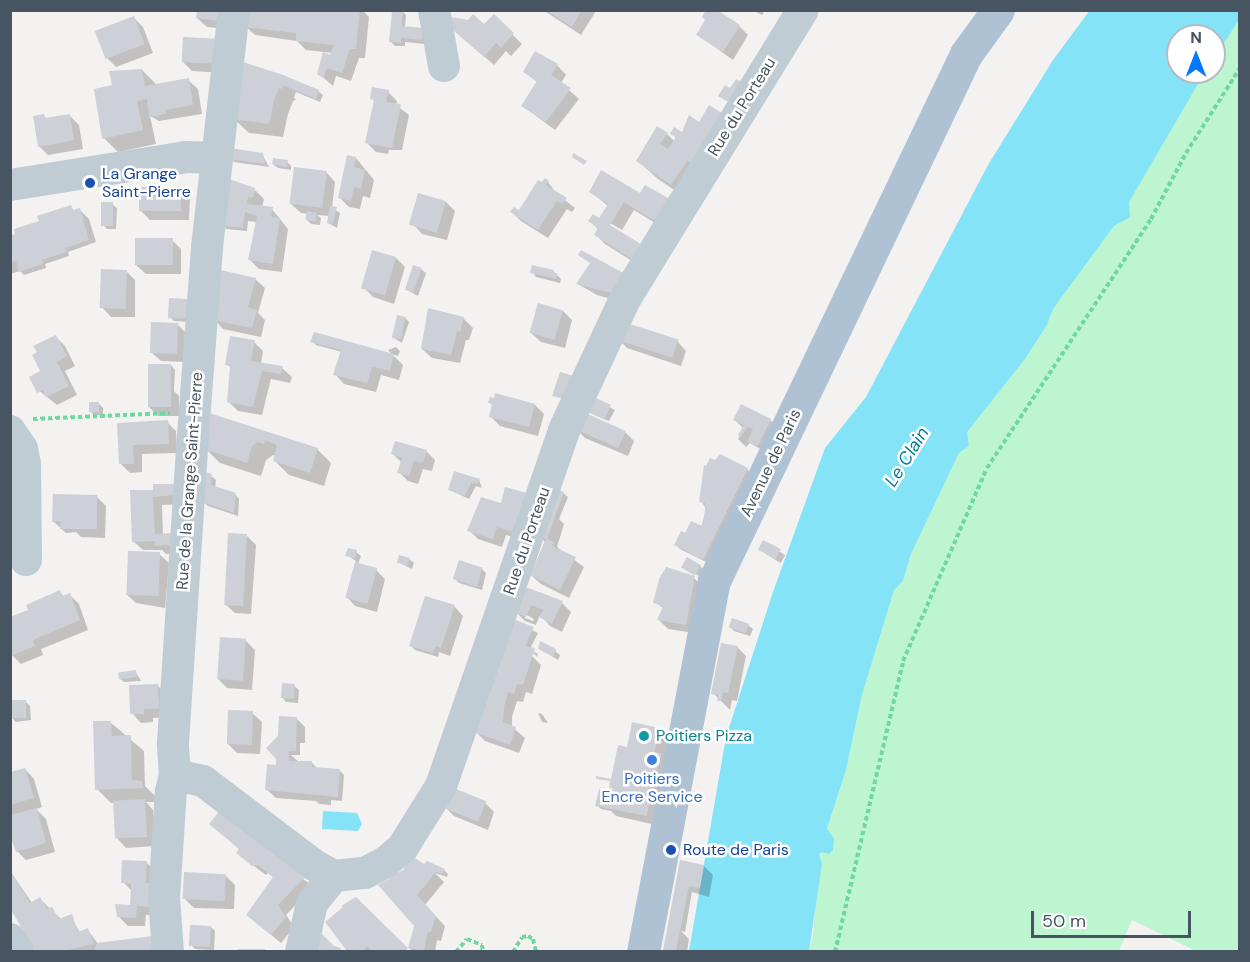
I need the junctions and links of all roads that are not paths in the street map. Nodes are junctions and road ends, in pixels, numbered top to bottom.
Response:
1 (234, 10) edge
2 (435, 10) edge
3 (804, 10) edge
4 (998, 10) edge
5 (444, 66) dead end
6 (217, 158) junction
7 (10, 185) edge
8 (12, 433) edge
9 (26, 560) dead end
10 (175, 775) junction
11 (334, 876) junction
12 (10, 939) edge
13 (18, 951) edge
14 (168, 951) edge
15 (301, 951) edge
16 (643, 951) edge

1 - 6 street, Rue de la Grange Saint-Pierre
2 - 5 street
3 - 11 street, Rue du Porteau
4 - 16 main road, Avenue de Paris
6 - 7 street
6 - 10 street, Rue de la Grange Saint-Pierre
8 - 9 street
10 - 11 street
10 - 14 street, Rue de la Grange Saint-Pierre
11 - 15 street
12 - 13 street

